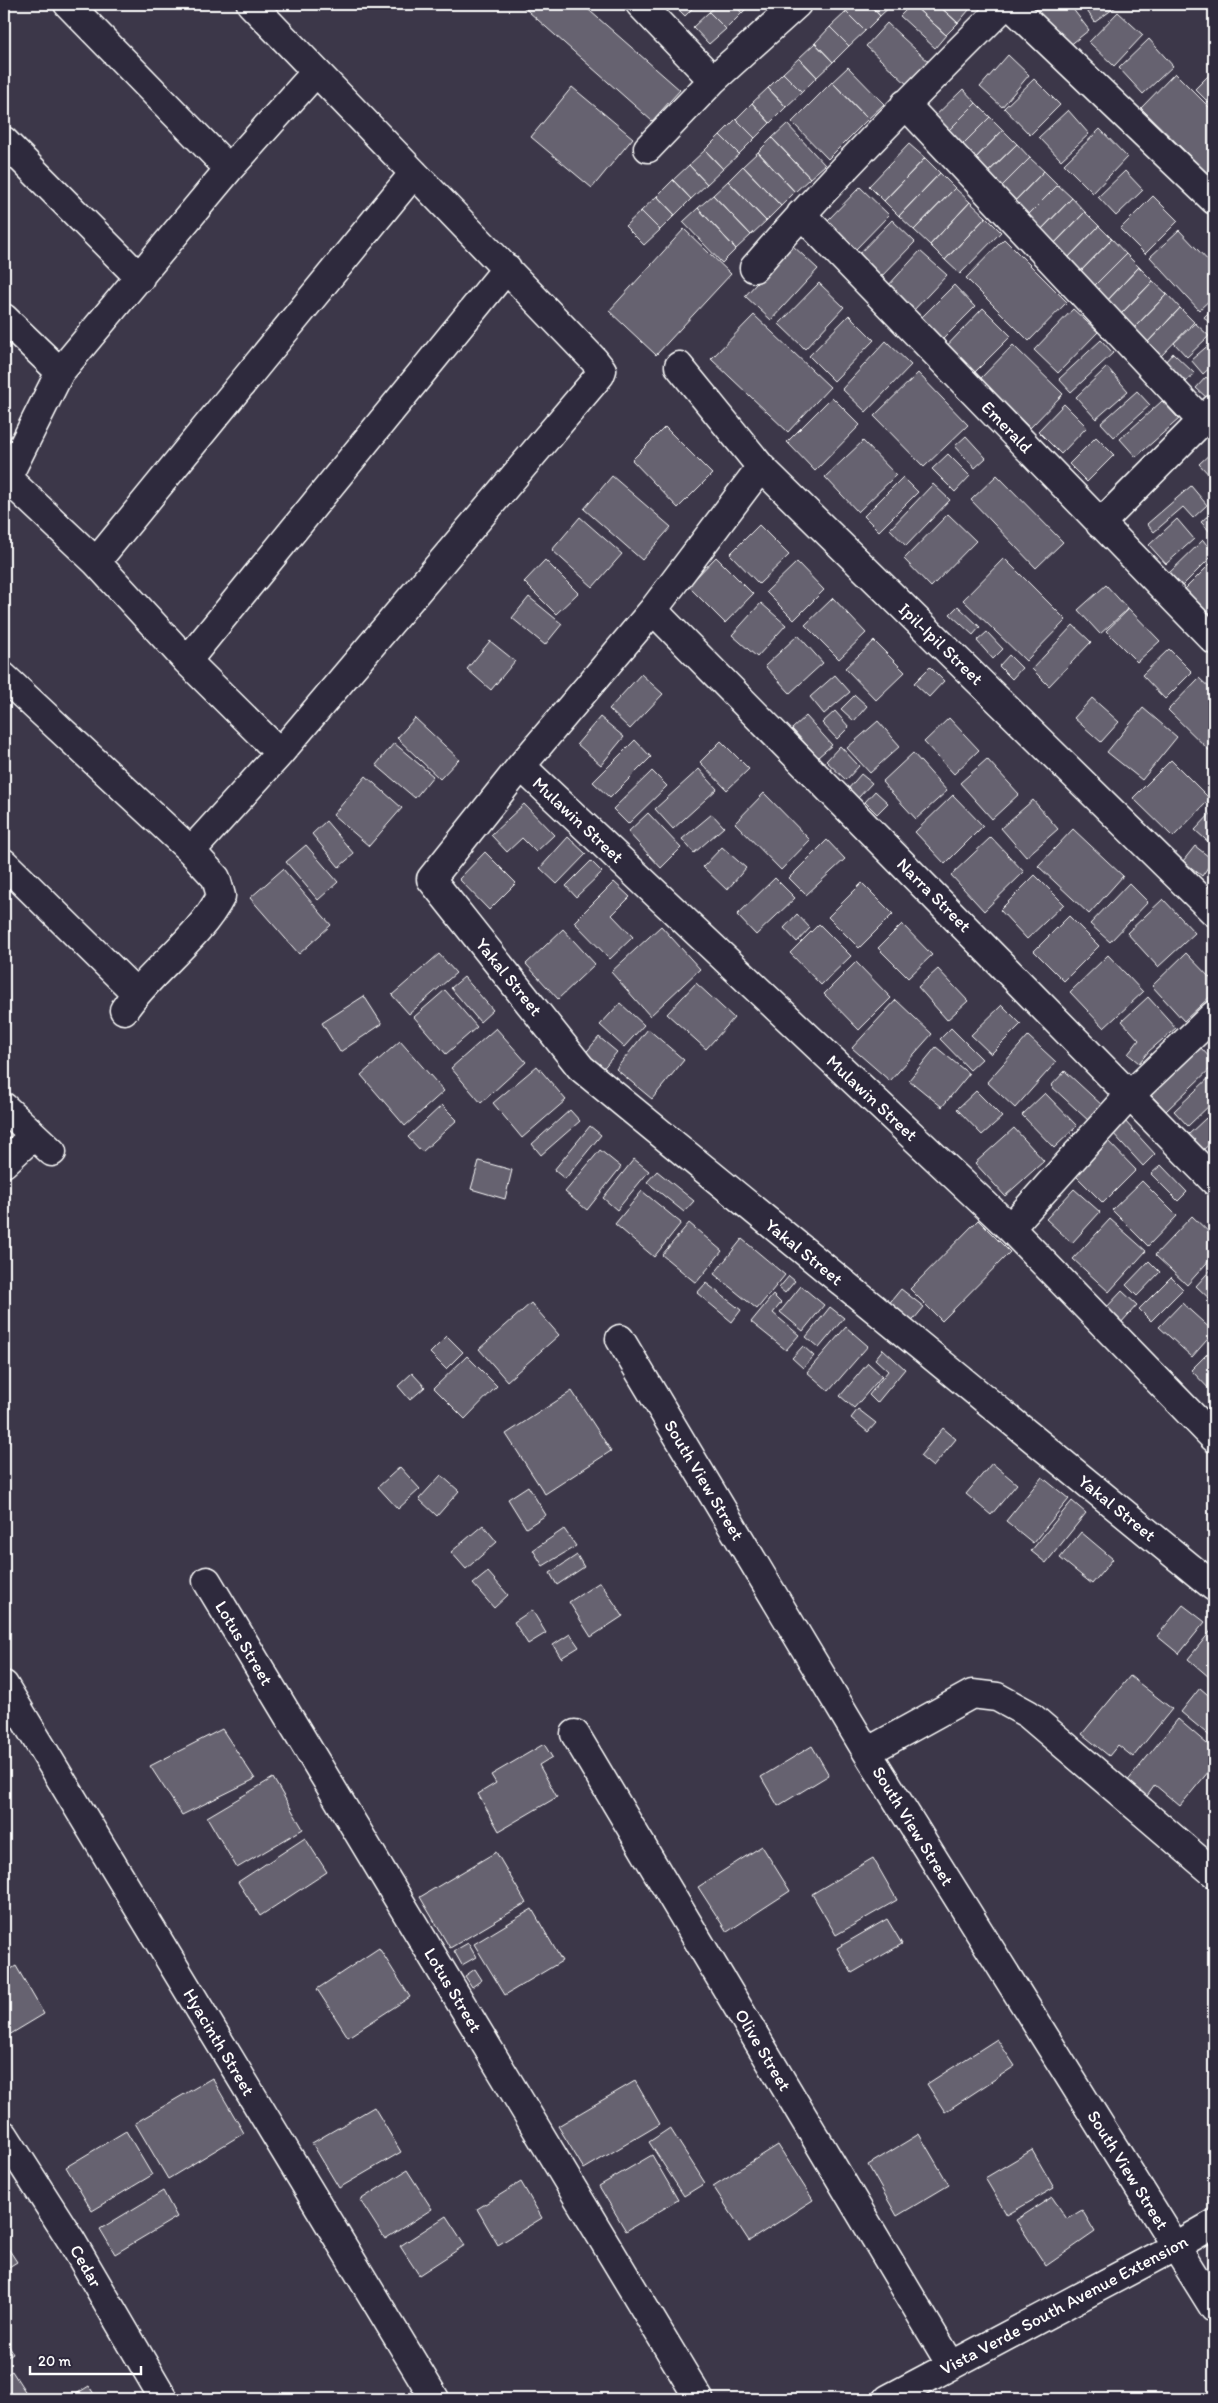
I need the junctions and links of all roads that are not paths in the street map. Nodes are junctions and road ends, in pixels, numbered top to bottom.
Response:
1 (68, 4) edge
2 (250, 4) edge
3 (640, 4) edge
4 (797, 4) edge
5 (1007, 4) edge
6 (316, 72) junction
7 (713, 80) junction
8 (905, 104) junction
9 (4, 141) edge
10 (648, 148) dead end
11 (229, 169) junction
12 (414, 173) junction
13 (1214, 200) edge
14 (801, 214) junction
15 (507, 268) junction
16 (754, 268) dead end
17 (140, 278) junction
18 (4, 318) edge
19 (679, 366) dead end
20 (60, 372) junction
21 (1208, 415) edge
22 (761, 467) junction
23 (6, 481) edge
24 (1100, 524) junction
25 (96, 562) junction
26 (653, 610) junction
27 (1214, 640) edge
28 (188, 662) junction
29 (4, 677) edge
30 (280, 753) junction
31 (521, 766) junction
32 (192, 851) junction
33 (4, 863) edge
34 (1214, 912) edge
35 (1214, 1015) edge
36 (1130, 1094) junction
37 (4, 1107) edge
38 (4, 1163) edge
39 (1214, 1181) edge
40 (1010, 1228) junction
41 (620, 1340) dead end
42 (1214, 1438) edge
43 (207, 1581) dead end
44 (1214, 1587) edge
45 (4, 1685) edge
46 (575, 1734) dead end
47 (867, 1752) junction
48 (1214, 1873) edge
49 (4, 2135) edge
50 (1214, 2224) edge
51 (1176, 2246) junction
52 (1214, 2308) edge
53 (951, 2365) junction
54 (164, 2399) edge
55 (435, 2399) edge
56 (699, 2399) edge
57 (888, 2399) edge

1 - 11 street
2 - 6 street
3 - 7 street
4 - 7 street
5 - 8 street
5 - 13 street
6 - 11 street
6 - 12 street
7 - 10 street
8 - 14 street
8 - 21 street
9 - 17 street
11 - 17 street
12 - 15 street
12 - 25 street
14 - 16 street
14 - 24 street, Emerald
15 - 28 street
15 - 30 street
17 - 20 street
18 - 20 street
19 - 22 street, Ipil-Ipil Street
20 - 23 street
21 - 24 street
22 - 26 street
22 - 34 street, Ipil-Ipil Street
23 - 25 street
24 - 27 street, Emerald
25 - 28 street
26 - 31 street
26 - 36 street, Narra Street
28 - 30 street
29 - 32 street
30 - 32 street
31 - 40 street, Mulawin Street
31 - 44 street, Yakal Street
32 - 33 street
35 - 36 street
36 - 39 street, Narra Street
36 - 40 street
37 - 38 street
40 - 42 street, Mulawin Street
41 - 47 street, South View Street
43 - 56 street, Lotus Street
45 - 55 street, Hyacinth Street
46 - 53 street, Olive Street
47 - 48 street
47 - 51 street, South View Street
49 - 54 street, Cedar
50 - 51 street, Vista Verde South Avenue Extension
51 - 52 street, South View Street
51 - 53 street, Vista Verde South Avenue Extension
53 - 57 street, Vista Verde South Avenue Extension

